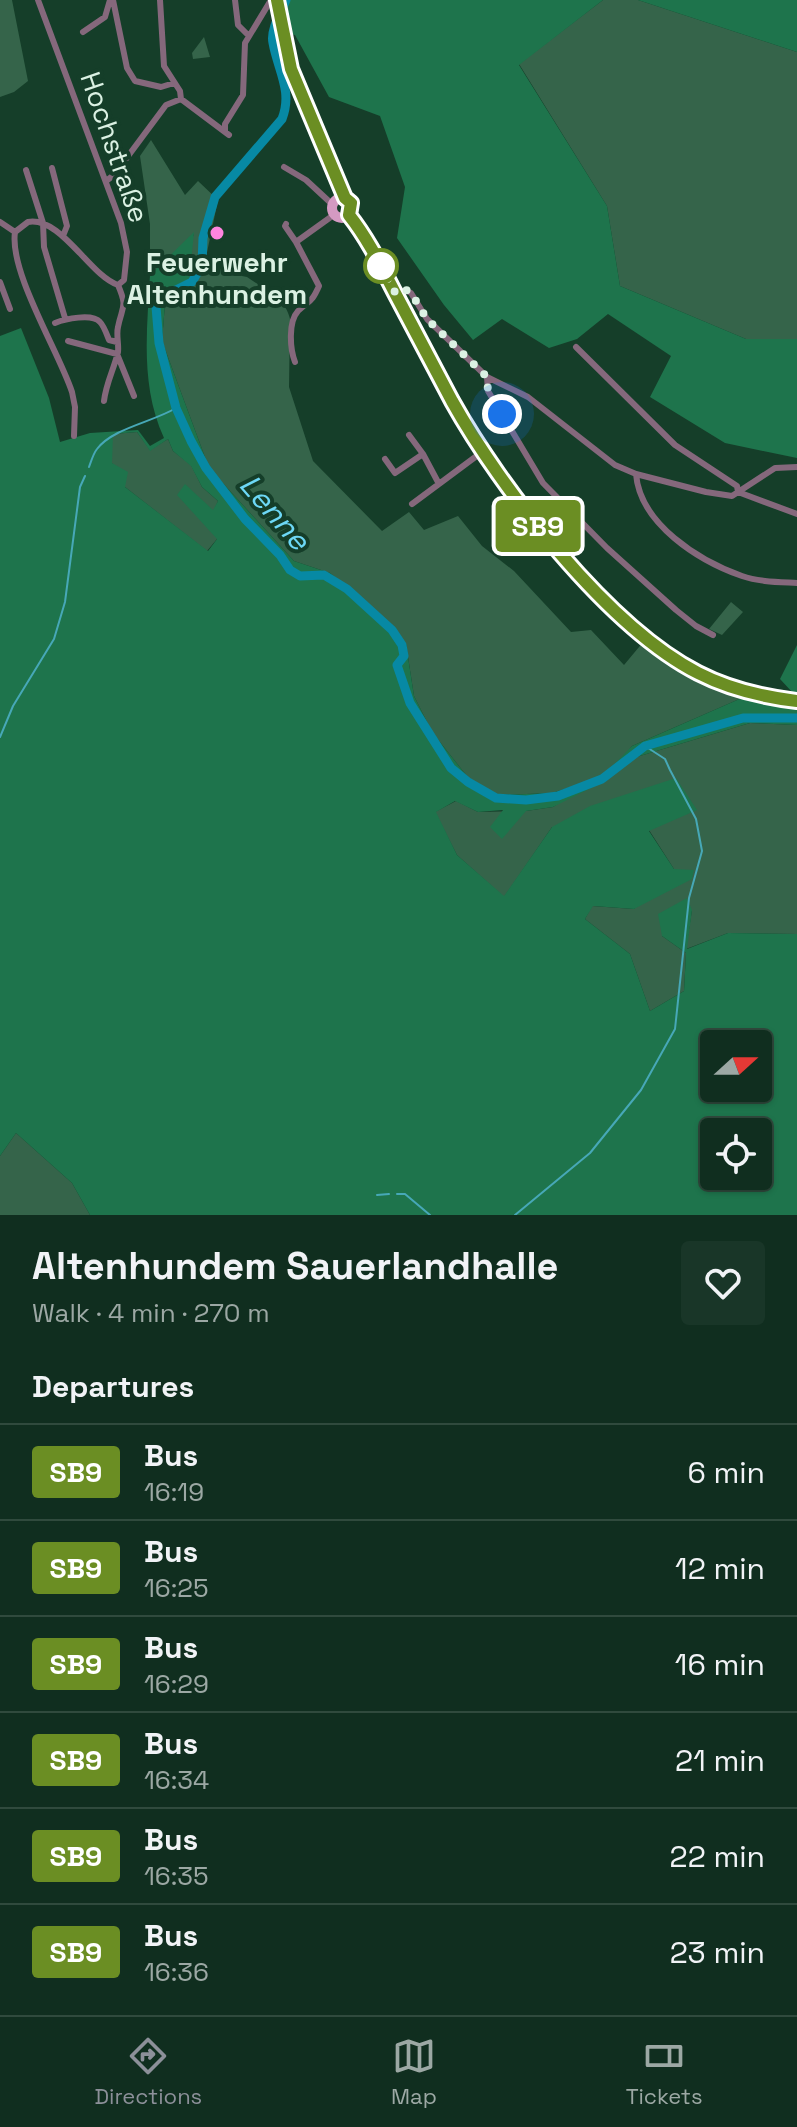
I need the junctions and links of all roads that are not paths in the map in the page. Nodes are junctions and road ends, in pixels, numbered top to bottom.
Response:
1 (38, 0) edge
2 (112, 0) edge
3 (160, 0) edge
4 (235, 0) edge
5 (274, 0) edge
6 (83, 32) dead end
7 (249, 36) junction
8 (174, 83) junction
9 (181, 99) junction
10 (284, 167) dead end
11 (52, 168) dead end
12 (26, 170) dead end
13 (106, 181) junction
14 (345, 198) junction
15 (334, 210) junction
16 (349, 215) junction
17 (0, 222) edge
18 (43, 223) junction
19 (286, 224) dead end
20 (15, 232) junction
21 (63, 236) junction
22 (296, 242) junction
23 (0, 282) edge
24 (118, 285) junction
25 (396, 294) junction
26 (10, 309) dead end
27 (65, 318) junction
28 (55, 323) dead end
29 (68, 341) dead end
30 (117, 342) junction
31 (576, 347) dead end
32 (117, 354) junction
33 (295, 362) dead end
34 (487, 377) junction
35 (134, 396) dead end
36 (104, 401) dead end
37 (409, 435) dead end
38 (74, 436) dead end
39 (482, 452) junction
40 (423, 454) junction
41 (385, 459) dead end
42 (797, 467) edge
43 (395, 473) junction
44 (636, 474) junction
45 (388, 479) dead end
46 (439, 484) junction
47 (738, 492) junction
48 (412, 504) dead end
49 (797, 514) edge
50 (797, 583) edge
51 (713, 635) dead end
52 (797, 701) edge

1 - 13 street, Hochstraße
2 - 6 street
2 - 8 street
3 - 8 street
4 - 7 street
5 - 7 street
5 - 14 main road
7 - 9 street
8 - 9 street
9 - 13 street
10 - 15 street
11 - 21 street
12 - 18 street
13 - 24 street, Hochstraße
14 - 15 main road
14 - 16 main road
15 - 16 main road
15 - 22 street
16 - 25 main road
17 - 20 street
18 - 20 street
18 - 21 street
18 - 27 street
19 - 22 street
20 - 38 street
21 - 24 street
22 - 33 street
23 - 26 street
24 - 30 street, Hochstraße
25 - 34 street
25 - 39 main road
27 - 28 street
27 - 30 street
29 - 32 street
30 - 32 street, Hochstraße
31 - 47 street
32 - 35 street
32 - 36 street, Hochstraße
34 - 44 street
34 - 51 street
37 - 40 street
39 - 46 street
39 - 52 main road
40 - 43 street
40 - 46 street
41 - 43 street
42 - 47 street
43 - 45 street
44 - 47 street
44 - 50 street
46 - 48 street
47 - 49 street

